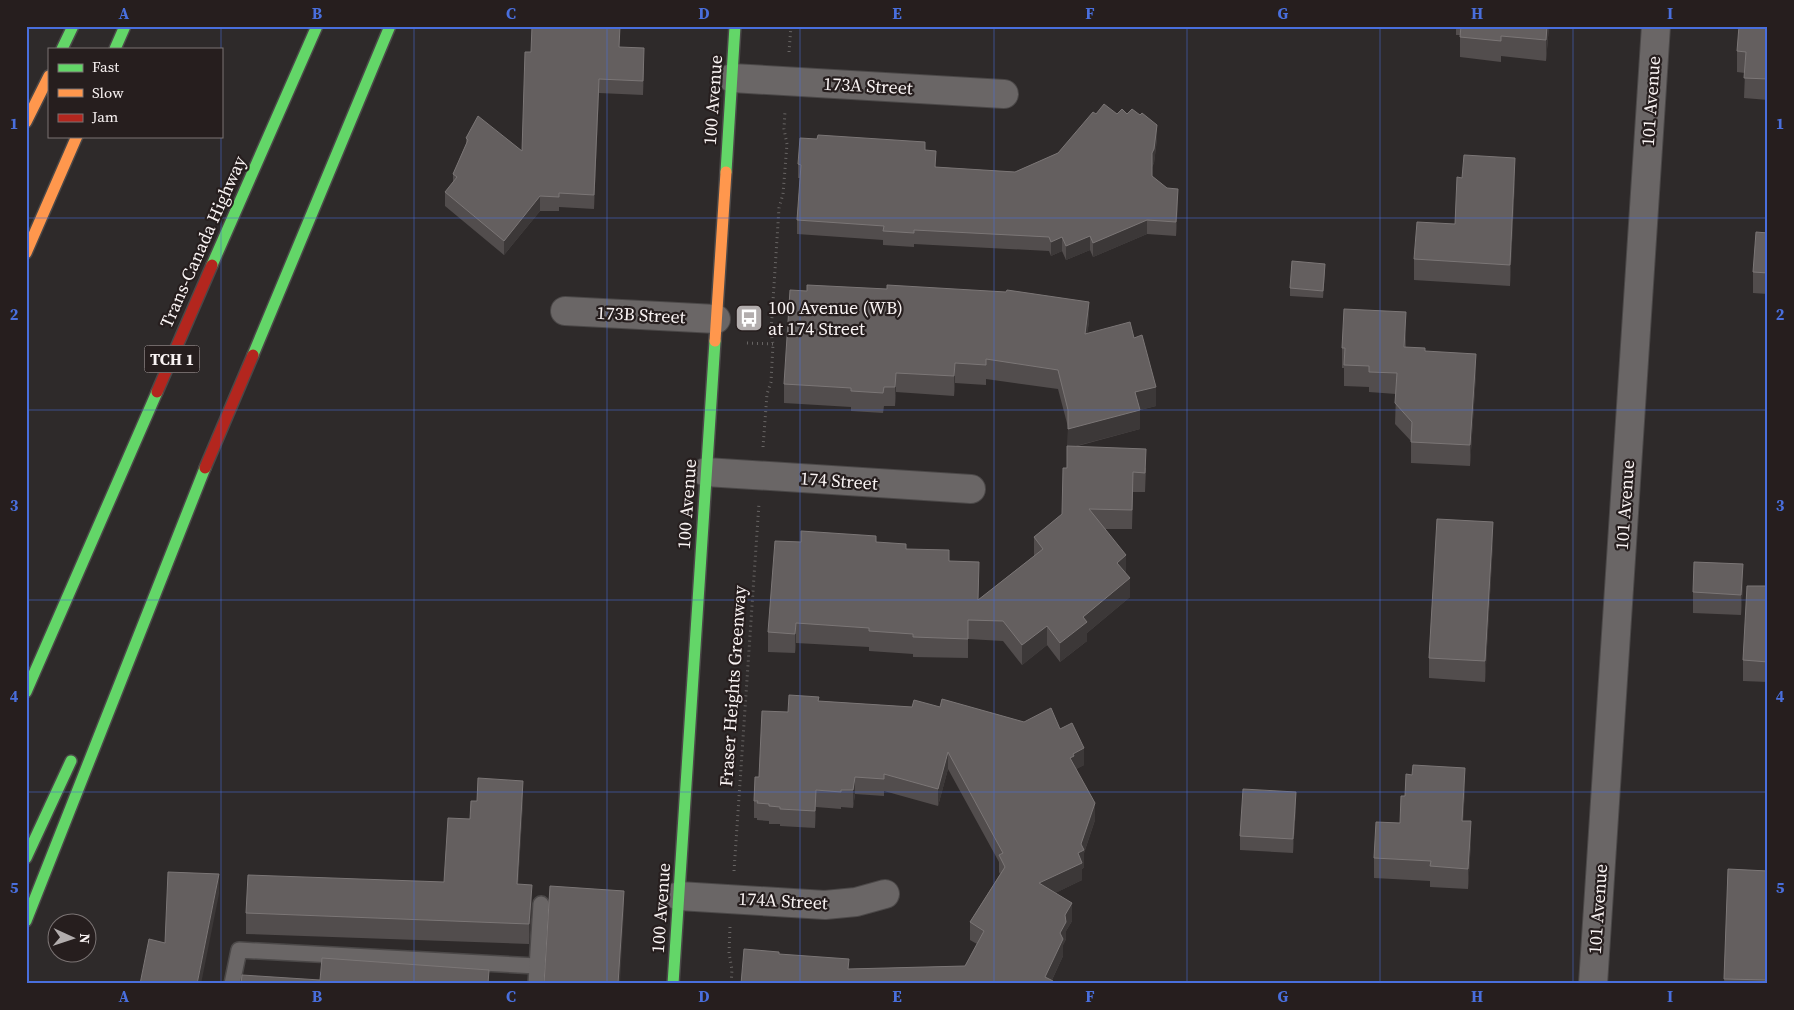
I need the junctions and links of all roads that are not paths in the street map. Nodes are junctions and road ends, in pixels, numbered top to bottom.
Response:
1 (73, 26) edge
2 (125, 26) edge
3 (317, 26) edge
4 (390, 26) edge
5 (735, 26) edge
6 (1656, 26) edge
7 (62, 48) edge
8 (115, 48) edge
9 (48, 78) edge
10 (732, 78) junction
11 (1004, 94) dead end
12 (26, 122) edge
13 (76, 138) edge
14 (26, 253) edge
15 (565, 311) dead end
16 (716, 319) junction
17 (706, 472) junction
18 (971, 489) dead end
19 (193, 497) junction
20 (110, 677) dead end
21 (26, 692) edge
22 (76, 749) dead end
23 (26, 858) edge
24 (886, 894) dead end
25 (679, 896) junction
26 (541, 904) dead end
27 (26, 921) edge
28 (537, 966) junction
29 (232, 984) edge
30 (536, 984) edge
31 (673, 984) edge
32 (1593, 984) edge

1 - 7 main road
2 - 8 main road
3 - 21 main road, Trans-Canada Highway / TCH 1
4 - 19 main road
5 - 10 main road, 100 Avenue
6 - 32 street, 101 Avenue
9 - 12 main road
10 - 11 street, 173A Street
10 - 16 main road, 100 Avenue
13 - 14 main road
15 - 16 street, 173B Street
16 - 17 main road, 100 Avenue
17 - 18 street, 174 Street
17 - 25 main road, 100 Avenue
19 - 20 main road
19 - 27 main road
22 - 23 main road
24 - 25 street, 174A Street
25 - 31 main road, 100 Avenue
26 - 28 lane
28 - 29 lane
28 - 30 lane

